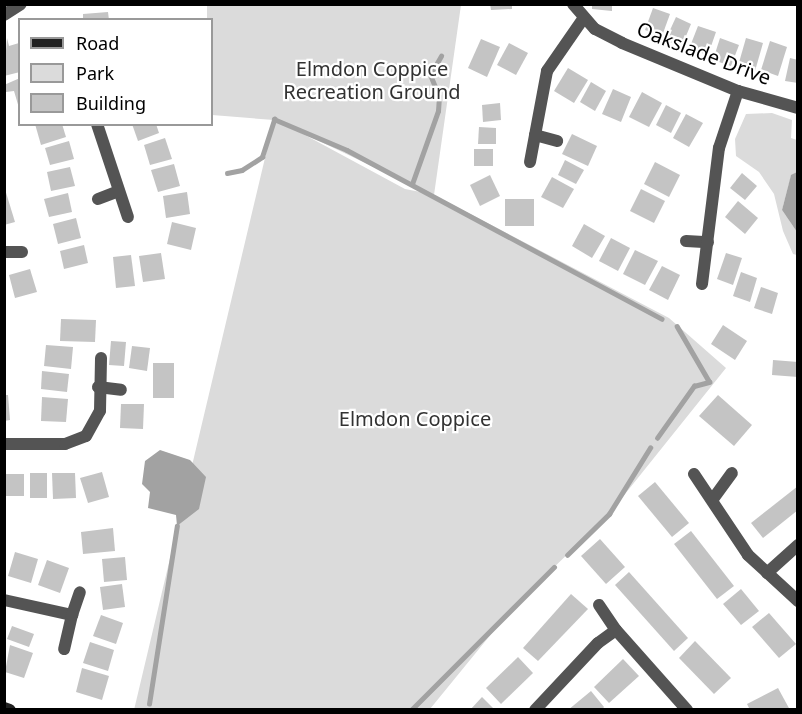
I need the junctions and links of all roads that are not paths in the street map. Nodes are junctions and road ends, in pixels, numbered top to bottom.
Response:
1 (573, 4) edge
2 (583, 19) junction
3 (738, 91) junction
4 (798, 108) edge
5 (99, 126) edge
6 (535, 135) junction
7 (557, 141) dead end
8 (530, 162) dead end
9 (119, 191) junction
10 (98, 199) dead end
11 (128, 218) dead end
12 (686, 241) dead end
13 (708, 242) junction
14 (4, 252) edge
15 (22, 252) dead end
16 (702, 284) dead end
17 (100, 358) dead end
18 (98, 387) junction
19 (121, 390) dead end
20 (4, 444) edge
21 (732, 473) dead end
22 (694, 474) dead end
23 (713, 499) junction
24 (798, 545) edge
25 (767, 573) junction
26 (80, 592) dead end
27 (4, 600) edge
28 (798, 601) edge
29 (599, 605) dead end
30 (72, 615) junction
31 (616, 630) junction
32 (64, 649) dead end
33 (4, 708) edge
34 (10, 710) edge
35 (535, 710) edge
36 (687, 710) edge

1 - 2 street, Oakslade Drive
2 - 3 street, Oakslade Drive
2 - 6 street
3 - 4 street, Oakslade Drive
3 - 13 street
5 - 9 street
6 - 7 street
6 - 8 street
9 - 10 street
9 - 11 street
12 - 13 street
13 - 16 street
14 - 15 street
17 - 18 street
18 - 19 street
18 - 20 street
21 - 23 street
22 - 23 street
23 - 25 street
24 - 25 street
25 - 28 street
26 - 30 street
27 - 30 street
29 - 31 street
30 - 32 street
31 - 35 street
31 - 36 street
33 - 34 street

